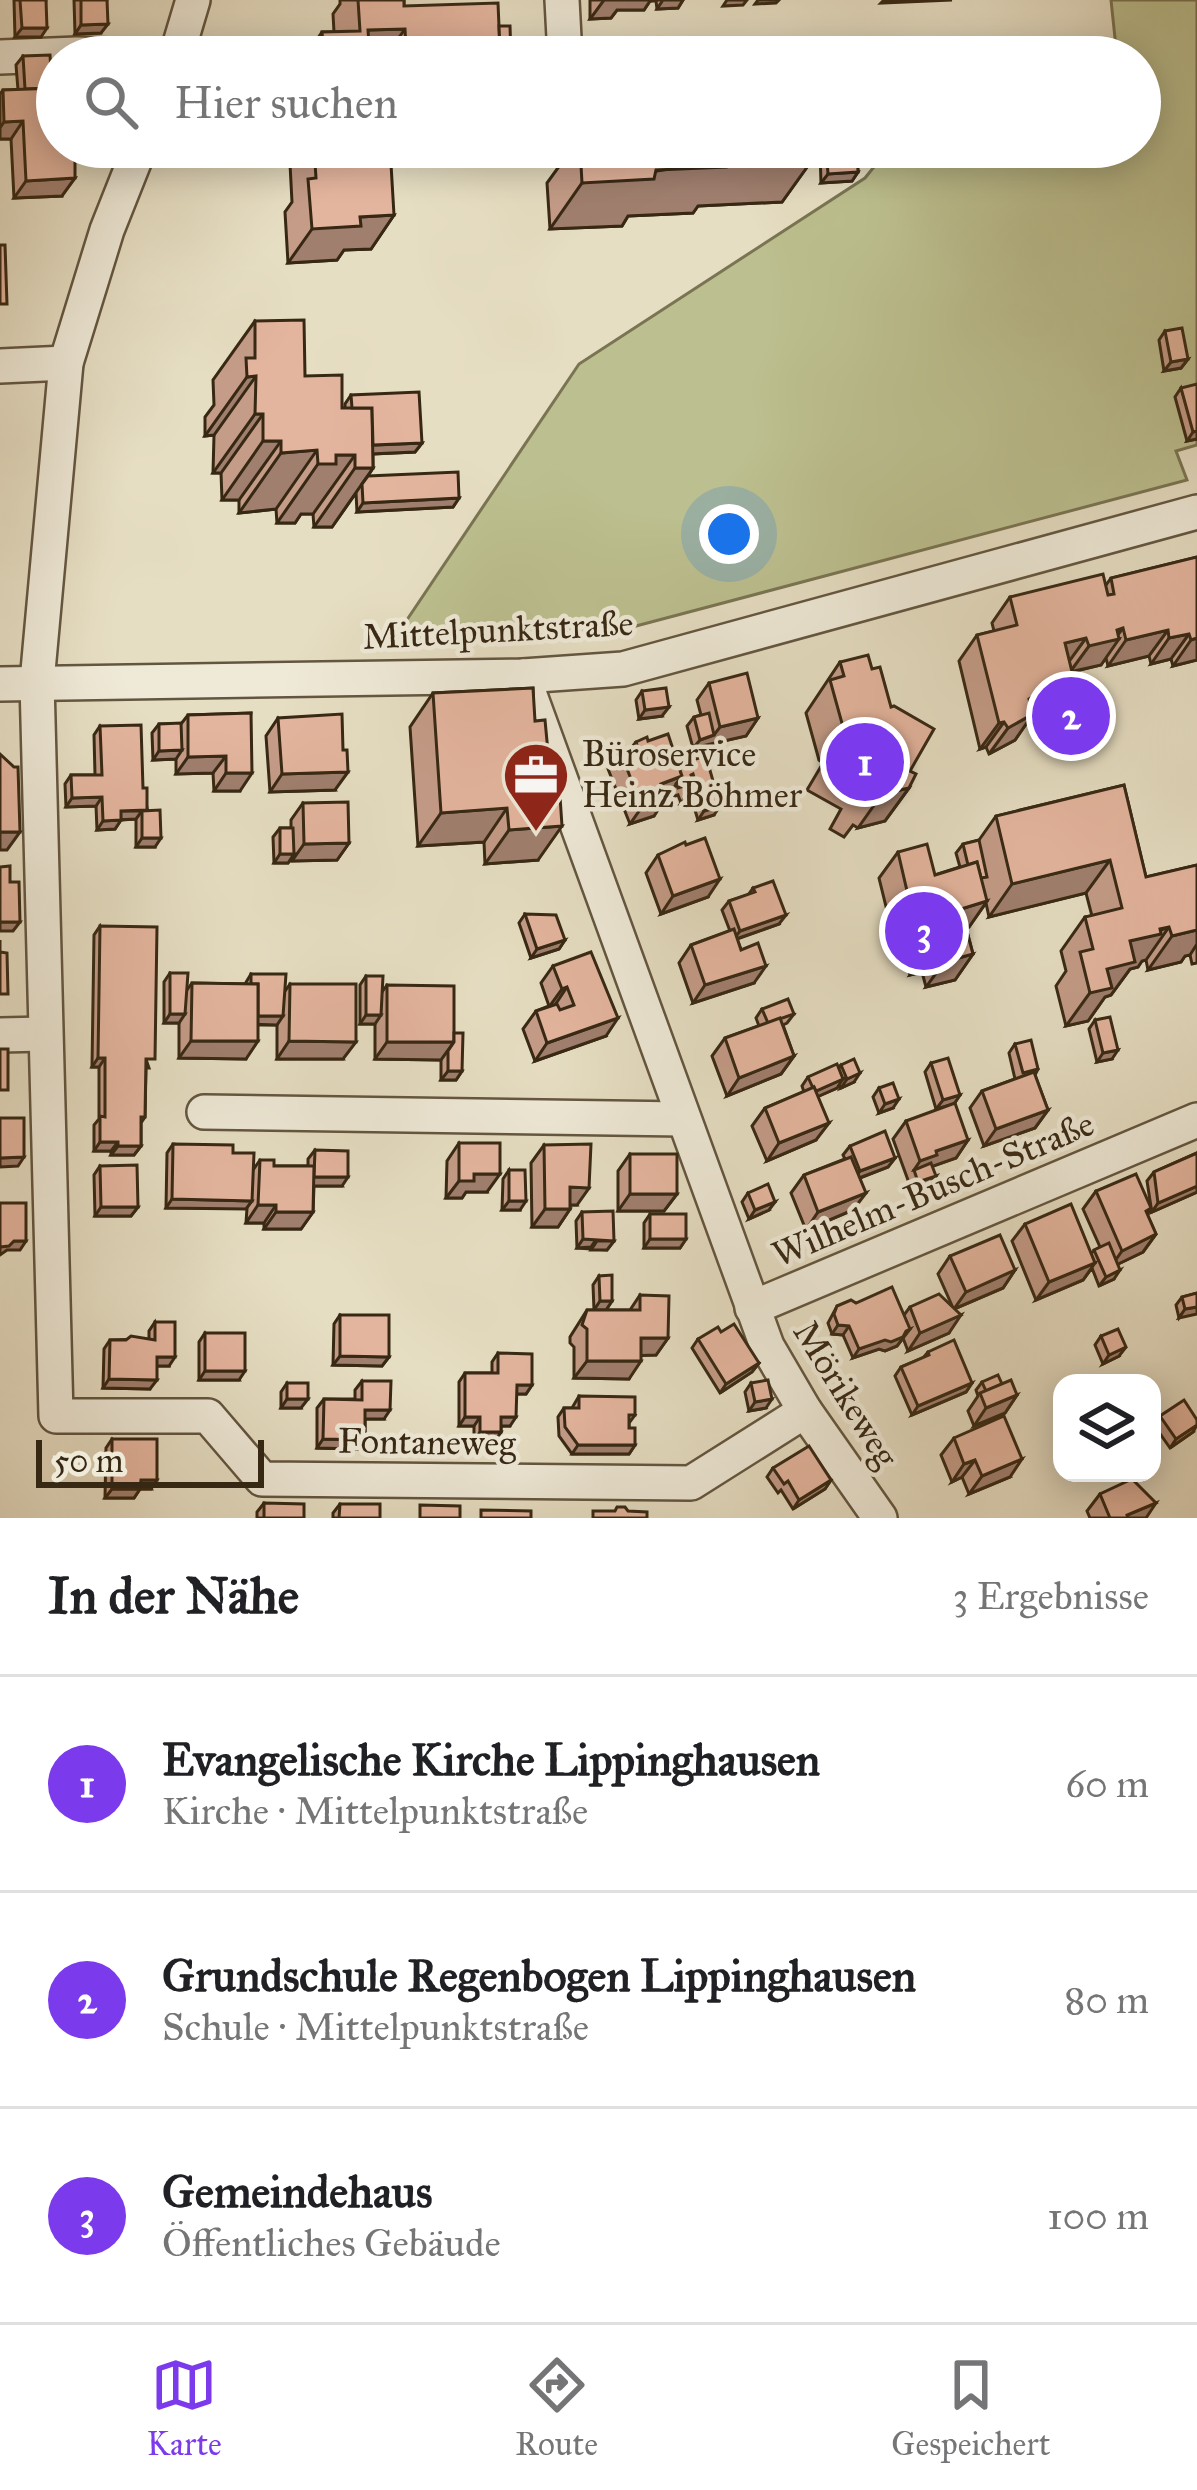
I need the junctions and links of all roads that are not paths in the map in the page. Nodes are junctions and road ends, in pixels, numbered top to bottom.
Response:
1 (193, 0) edge
2 (562, 0) edge
3 (180, 36) edge
4 (564, 36) edge
5 (36, 56) edge
6 (0, 57) edge
7 (132, 168) edge
8 (66, 363) junction
9 (0, 366) edge
10 (1197, 512) edge
11 (524, 676) junction
12 (37, 682) junction
13 (0, 684) edge
14 (46, 1034) junction
15 (0, 1035) edge
16 (204, 1112) dead end
17 (683, 1119) junction
18 (1197, 1120) edge
19 (752, 1308) junction
20 (805, 1412) junction
21 (880, 1518) edge

1 - 3 street
2 - 4 street
5 - 6 street
7 - 8 street
8 - 9 street
8 - 12 street
10 - 11 street, Mittelpunktstraße
11 - 12 street, Mittelpunktstraße
11 - 17 street, Wilhelm-Busch-Straße
12 - 13 street, Mittelpunktstraße
12 - 14 street
14 - 15 street
14 - 20 street, Fontaneweg
16 - 17 street
17 - 19 street, Wilhelm-Busch-Straße
18 - 19 street, Wilhelm-Busch-Straße
19 - 20 street, Mörikeweg
20 - 21 street, Mörikeweg

